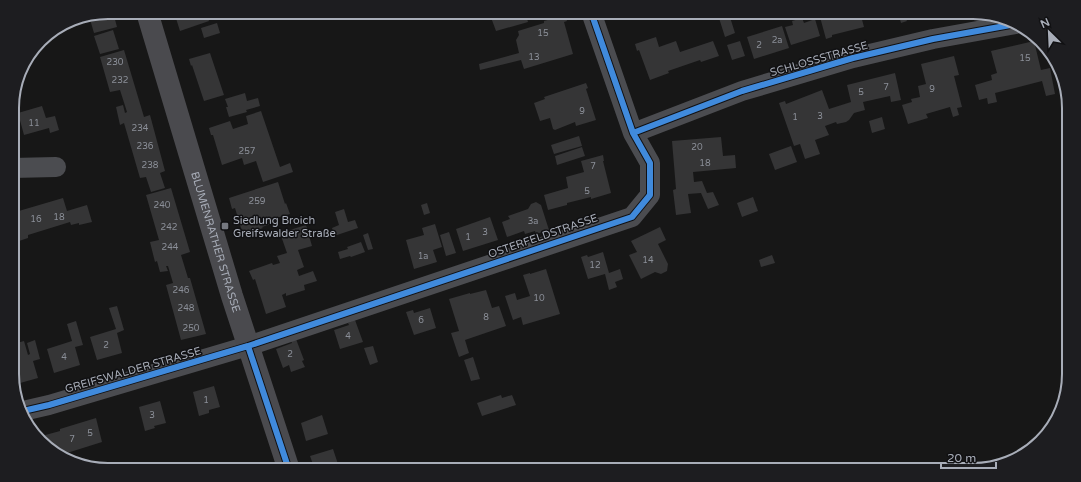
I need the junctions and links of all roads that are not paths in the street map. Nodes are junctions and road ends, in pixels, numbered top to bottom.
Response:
1 (150, 19) edge
2 (593, 19) edge
3 (1006, 26) edge
4 (633, 133) junction
5 (56, 167) dead end
6 (19, 168) edge
7 (248, 346) junction
8 (27, 410) edge
9 (287, 463) edge

1 - 7 street, BLUMENRATHER STRASSE
2 - 4 street, OSTERFELDSTRASSE
3 - 4 street, SCHLOSSSTRASSE
4 - 7 street, OSTERFELDSTRASSE
5 - 6 street
7 - 8 street, GREIFSWALDER STRASSE
7 - 9 street, BLUMENRATHER STRASSE

